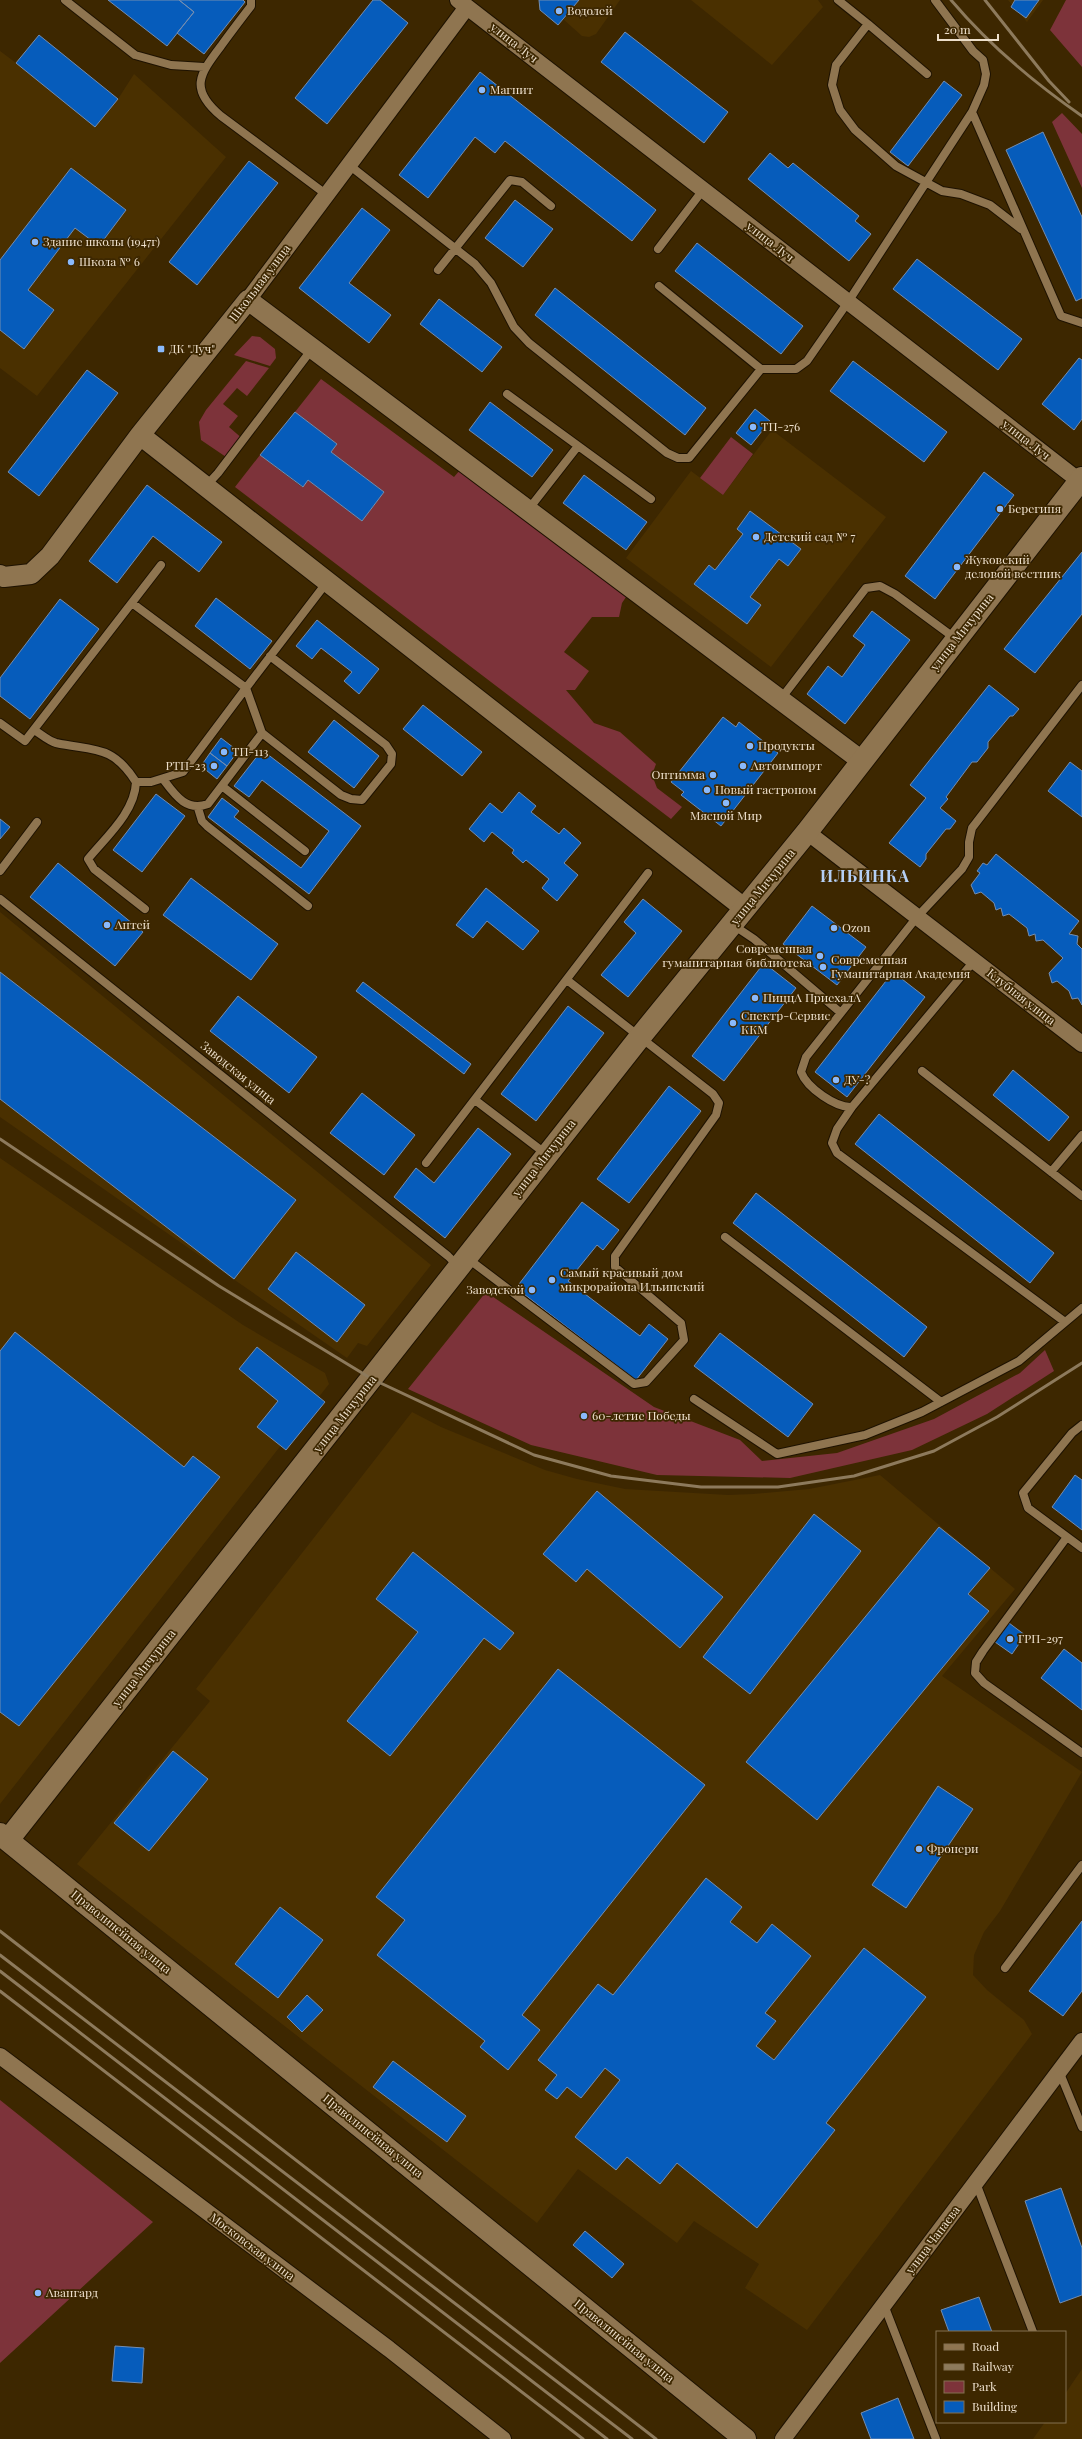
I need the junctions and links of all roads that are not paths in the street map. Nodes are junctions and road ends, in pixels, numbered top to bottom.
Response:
1 (65, 0) edge
2 (251, 0) edge
3 (838, 0) edge
4 (935, 0) edge
5 (462, 4) edge
6 (868, 24) junction
7 (204, 67) junction
8 (927, 74) dead end
9 (972, 112) junction
10 (349, 165) junction
11 (926, 183) junction
12 (703, 190) junction
13 (327, 195) junction
14 (552, 206) dead end
15 (1024, 231) junction
16 (455, 249) junction
17 (658, 249) dead end
18 (438, 270) dead end
19 (659, 286) dead end
20 (248, 300) junction
21 (848, 302) junction
22 (1082, 323) edge
23 (313, 349) junction
24 (761, 369) junction
25 (507, 394) dead end
26 (140, 434) junction
27 (578, 446) junction
28 (1081, 481) edge
29 (206, 486) junction
30 (651, 499) dead end
31 (528, 510) junction
32 (161, 565) dead end
33 (1, 578) edge
34 (328, 582) junction
35 (132, 603) junction
36 (956, 640) junction
37 (270, 656) junction
38 (1082, 685) edge
39 (246, 688) junction
40 (780, 700) junction
41 (0, 722) edge
42 (34, 730) junction
43 (262, 733) junction
44 (862, 761) junction
45 (163, 779) junction
46 (136, 782) junction
47 (222, 786) junction
48 (198, 808) junction
49 (37, 822) dead end
50 (807, 832) junction
51 (305, 851) dead end
52 (0, 871) edge
53 (648, 873) dead end
54 (0, 899) edge
55 (308, 906) dead end
56 (145, 909) dead end
57 (738, 916) junction
58 (917, 917) junction
59 (974, 961) junction
60 (567, 980) junction
61 (841, 1013) junction
62 (640, 1037) junction
63 (1082, 1044) edge
64 (922, 1071) dead end
65 (475, 1100) junction
66 (852, 1107) junction
67 (1082, 1135) edge
68 (547, 1155) junction
69 (426, 1163) dead end
70 (1051, 1172) junction
71 (1082, 1196) edge
72 (725, 1237) dead end
73 (463, 1262) junction
74 (1082, 1308) edge
75 (1065, 1322) junction
76 (694, 1399) dead end
77 (941, 1402) junction
78 (1082, 1425) edge
79 (1067, 1537) junction
80 (1082, 1548) edge
81 (1082, 1753) edge
82 (4, 1837) edge
83 (1082, 1865) edge
84 (1004, 1968) dead end
85 (1082, 2041) edge
86 (0, 2056) edge
87 (1059, 2071) junction
88 (1082, 2127) edge
89 (976, 2183) junction
90 (884, 2305) junction
91 (1033, 2331) edge
92 (503, 2439) edge
93 (745, 2439) edge
94 (783, 2439) edge
95 (936, 2439) edge

1 - 7 lane
2 - 7 lane
3 - 6 lane
4 - 9 lane
5 - 10 street, Школьная улица
5 - 12 street, улица Луч
6 - 8 lane
6 - 11 lane
7 - 13 lane
9 - 11 lane
9 - 15 lane
10 - 13 street, Школьная улица
10 - 16 lane
11 - 15 lane
11 - 21 lane
12 - 17 lane
12 - 21 street, улица Луч
13 - 20 street, Школьная улица
14 - 16 lane
15 - 22 lane
16 - 18 lane
16 - 24 lane
19 - 24 lane
20 - 23 street
20 - 26 street, Школьная улица
21 - 24 lane
21 - 28 street, улица Луч
23 - 29 lane
23 - 31 street
25 - 27 lane
26 - 29 street
26 - 33 street, Школьная улица
27 - 30 lane
27 - 31 lane
28 - 36 main road, улица Мичурина
29 - 34 street
31 - 40 street
32 - 35 lane
34 - 37 lane
34 - 57 street
35 - 39 lane
35 - 42 lane
36 - 40 lane
36 - 44 main road, улица Мичурина
37 - 39 lane
37 - 43 lane
38 - 58 lane
39 - 43 lane
39 - 45 lane
40 - 44 street
41 - 42 lane
42 - 46 lane
43 - 47 lane
44 - 50 main road, улица Мичурина
45 - 46 lane
45 - 48 lane
46 - 56 lane
47 - 48 lane
47 - 51 lane
48 - 55 lane
49 - 52 lane
50 - 57 main road, улица Мичурина
50 - 58 street, Клубная улица
53 - 60 lane
54 - 73 lane, Заводская улица
57 - 61 lane
57 - 62 main road, улица Мичурина
58 - 59 street, Клубная улица
58 - 61 lane
59 - 63 street, Клубная улица
59 - 66 lane
60 - 62 lane
60 - 65 lane
61 - 66 lane
62 - 68 main road, улица Мичурина
62 - 73 lane, Заводская улица
64 - 70 lane
65 - 68 lane
65 - 69 lane
66 - 75 lane
67 - 70 lane
68 - 73 main road, улица Мичурина
70 - 71 lane
72 - 77 lane
73 - 82 main road, улица Мичурина
74 - 75 lane
75 - 77 lane
76 - 77 lane
78 - 79 lane
79 - 80 lane
79 - 81 lane
82 - 93 main road, Праволинейная улица
83 - 84 lane
85 - 87 street, улица Чапаева
86 - 92 street, Московская улица
87 - 88 lane
87 - 89 street, улица Чапаева
89 - 90 street, улица Чапаева
89 - 91 lane
90 - 94 street, улица Чапаева
90 - 95 lane

